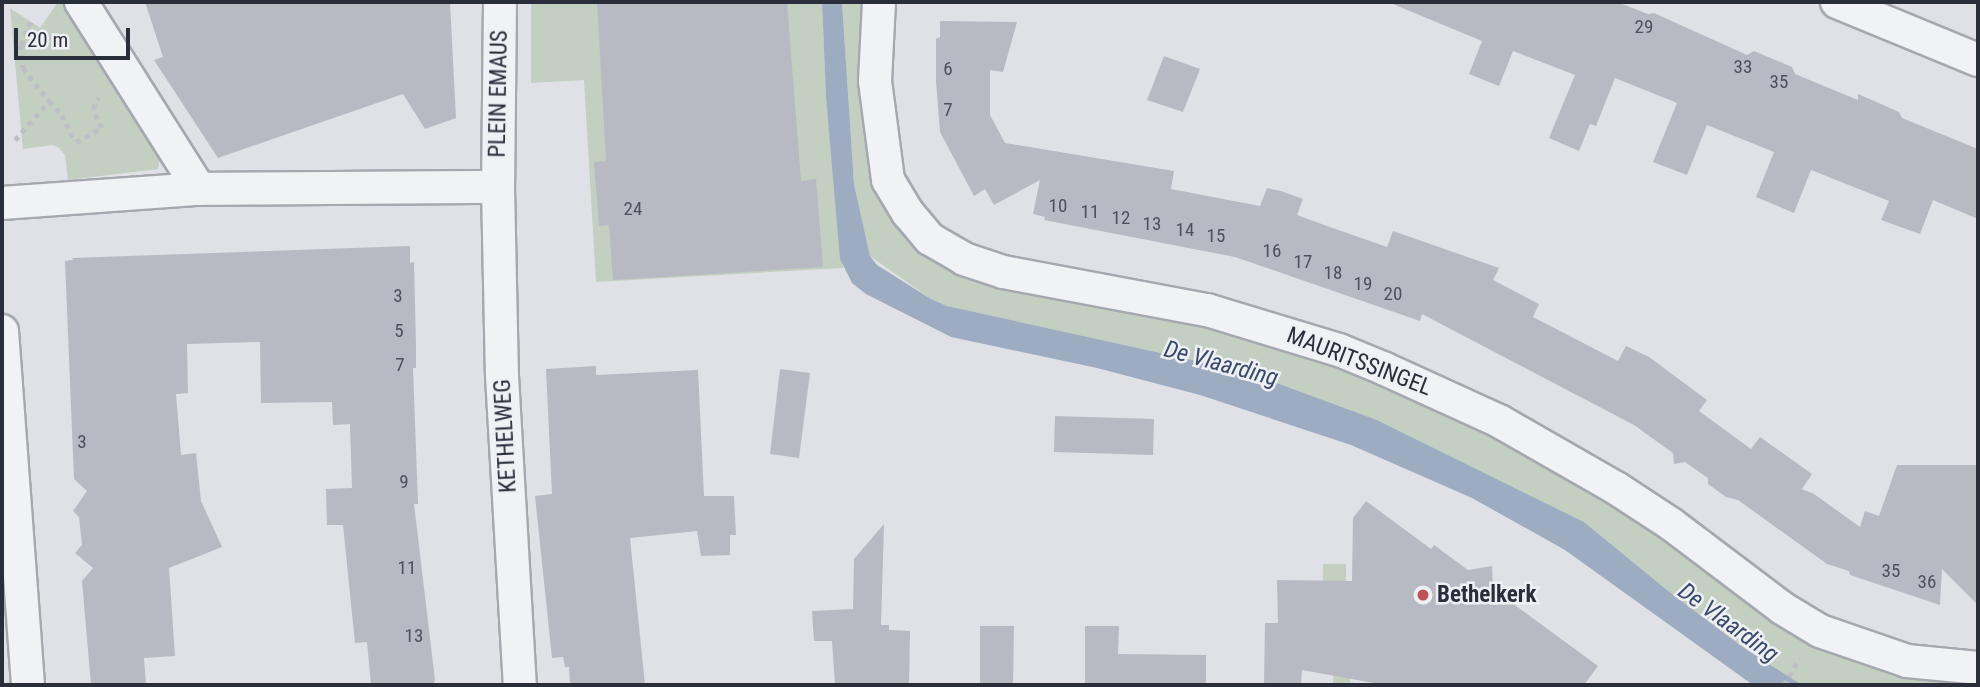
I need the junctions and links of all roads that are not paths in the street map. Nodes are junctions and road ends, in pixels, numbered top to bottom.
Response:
1 (82, 2) edge
2 (500, 2) edge
3 (879, 2) edge
4 (1837, 2) edge
5 (1978, 60) edge
6 (498, 187) junction
7 (199, 188) junction
8 (2, 203) edge
9 (2, 331) edge
10 (1978, 668) edge
11 (28, 685) edge
12 (520, 685) edge

1 - 7 street
2 - 6 street, PLEIN EMAUS
3 - 10 street, MAURITSSINGEL
4 - 5 street
6 - 7 street
6 - 12 street, KETHELWEG
7 - 8 street
9 - 11 street

